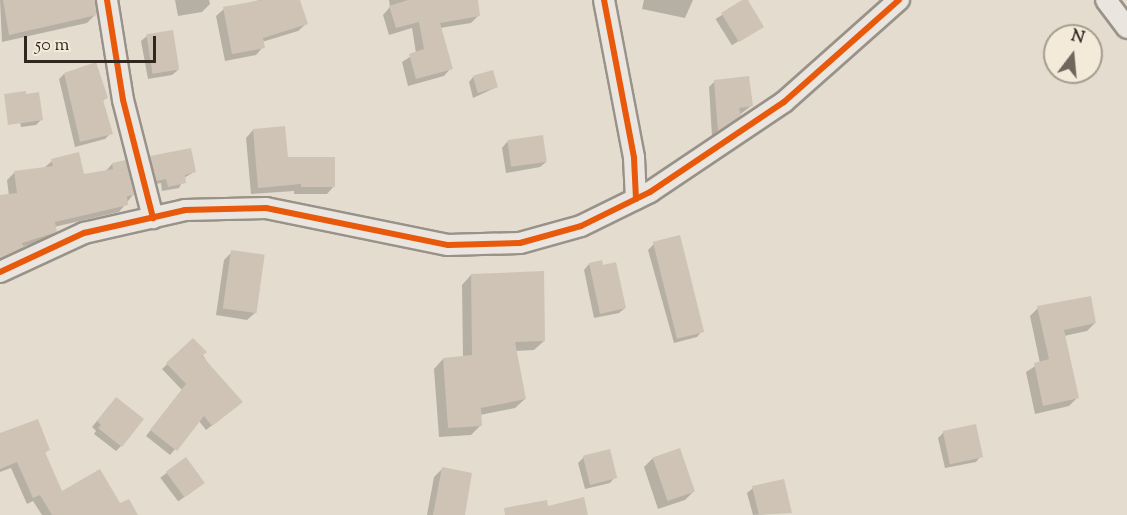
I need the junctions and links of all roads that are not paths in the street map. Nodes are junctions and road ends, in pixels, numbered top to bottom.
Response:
1 (106, 0) edge
2 (604, 0) edge
3 (899, 0) edge
4 (1106, 0) edge
5 (1127, 28) edge
6 (636, 199) junction
7 (153, 218) junction
8 (0, 272) edge

1 - 7 street
2 - 6 street
3 - 6 street
4 - 5 street
6 - 7 street
7 - 8 street

